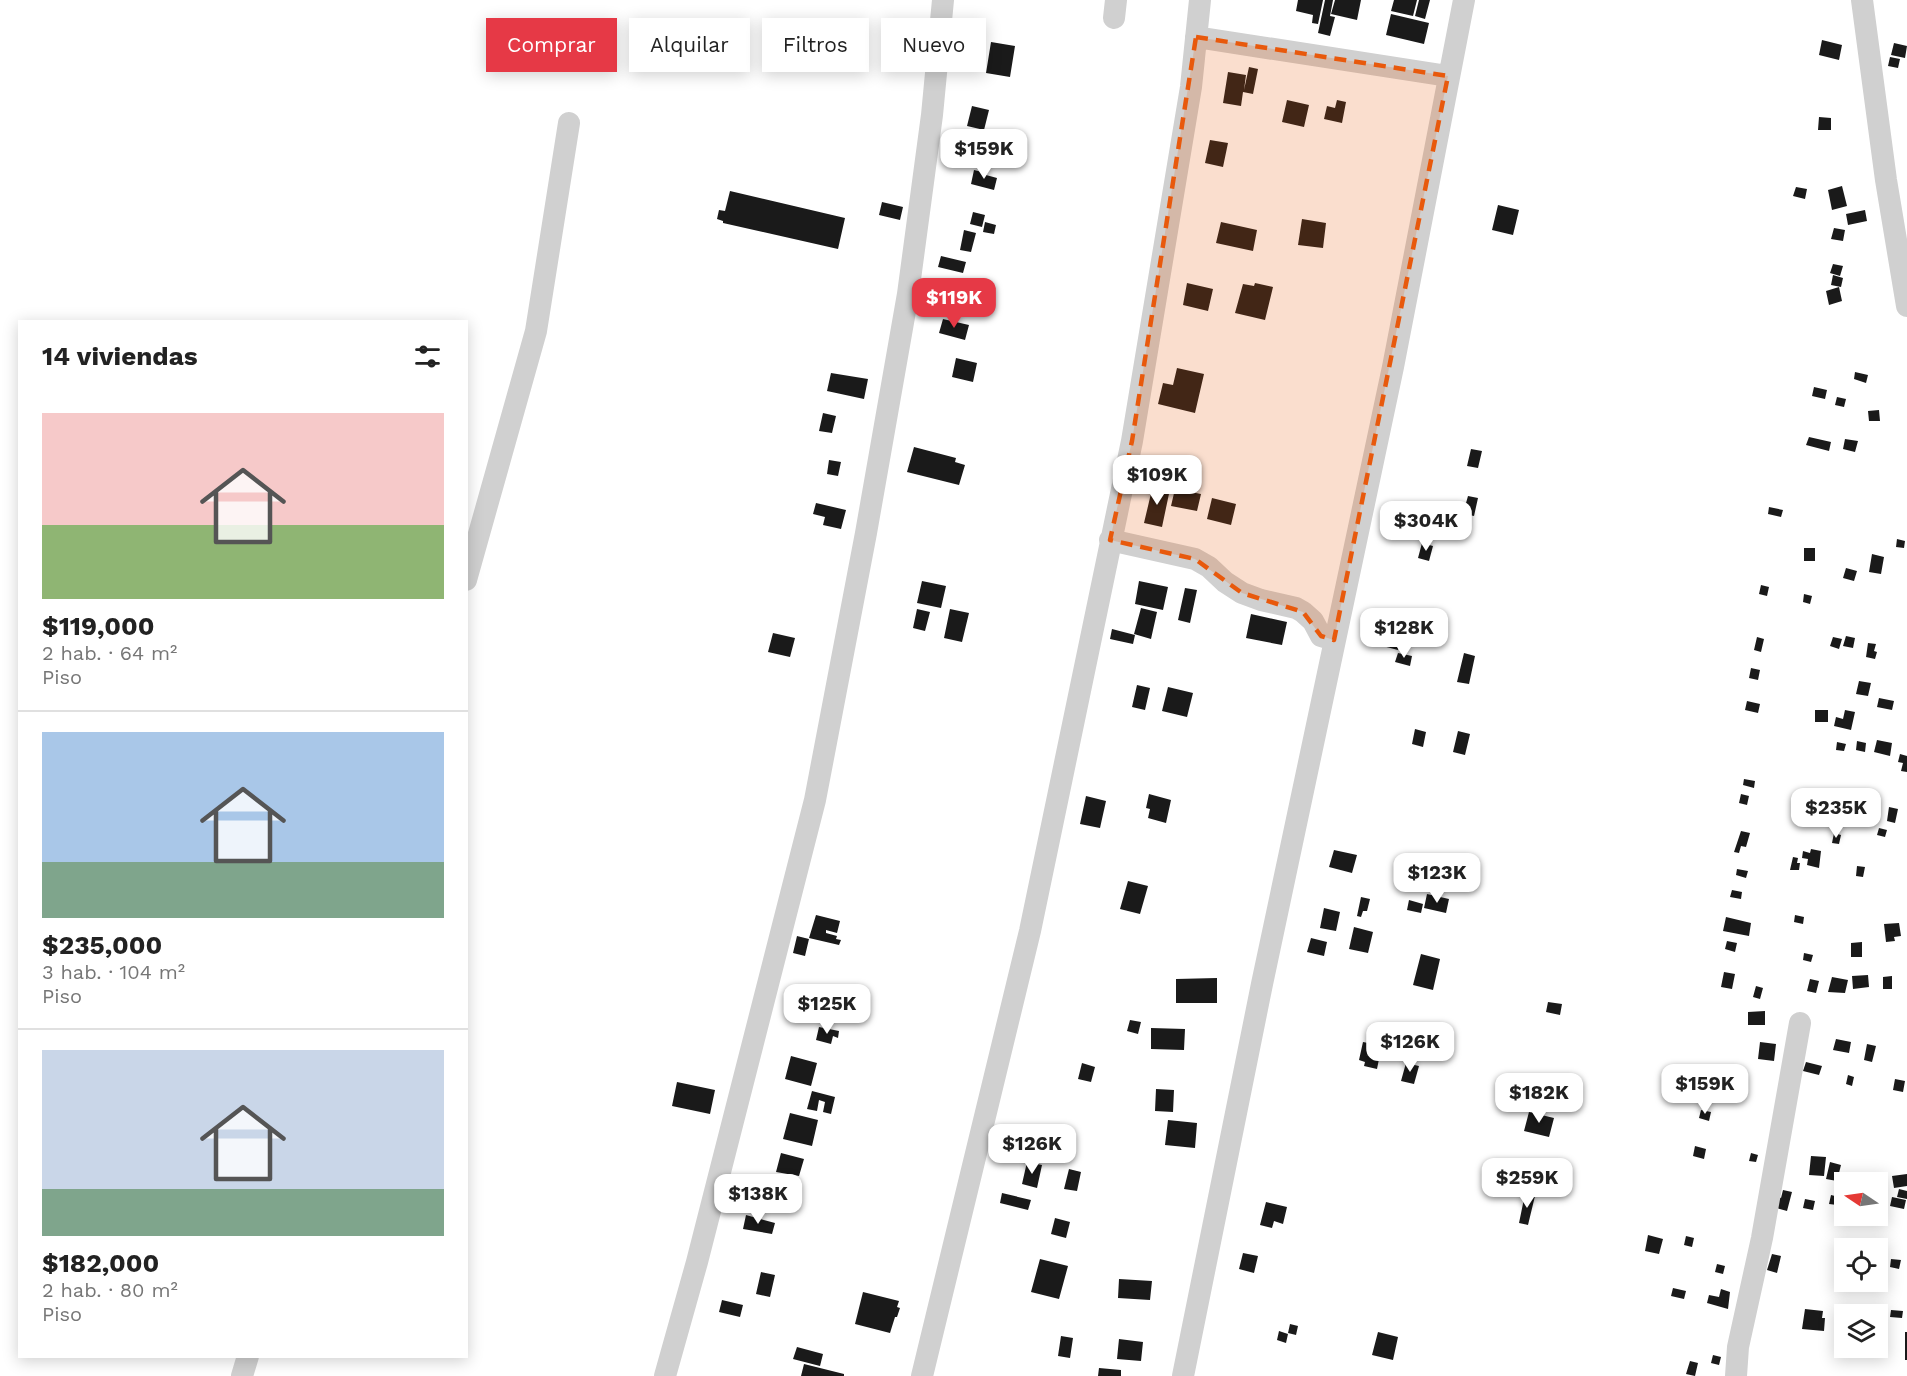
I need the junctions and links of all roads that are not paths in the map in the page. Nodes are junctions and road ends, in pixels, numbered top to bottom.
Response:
1 (943, 0) edge
2 (1200, 0) edge
3 (1464, 0) edge
4 (1862, 0) edge
5 (1196, 37) junction
6 (1448, 76) junction
7 (569, 123) dead end
8 (1897, 179) edge
9 (1907, 306) edge
10 (1110, 540) junction
11 (468, 573) edge
12 (1334, 640) junction
13 (1800, 1023) dead end
14 (247, 1358) edge
15 (242, 1376) edge
16 (665, 1376) edge
17 (922, 1376) edge
18 (1183, 1376) edge
19 (1736, 1376) edge

1 - 16 street
2 - 5 street
3 - 6 street
4 - 8 street
5 - 6 street
5 - 10 street
6 - 12 street
7 - 11 street
8 - 9 street
10 - 12 street
10 - 17 street
12 - 18 street
13 - 19 street
14 - 15 street

